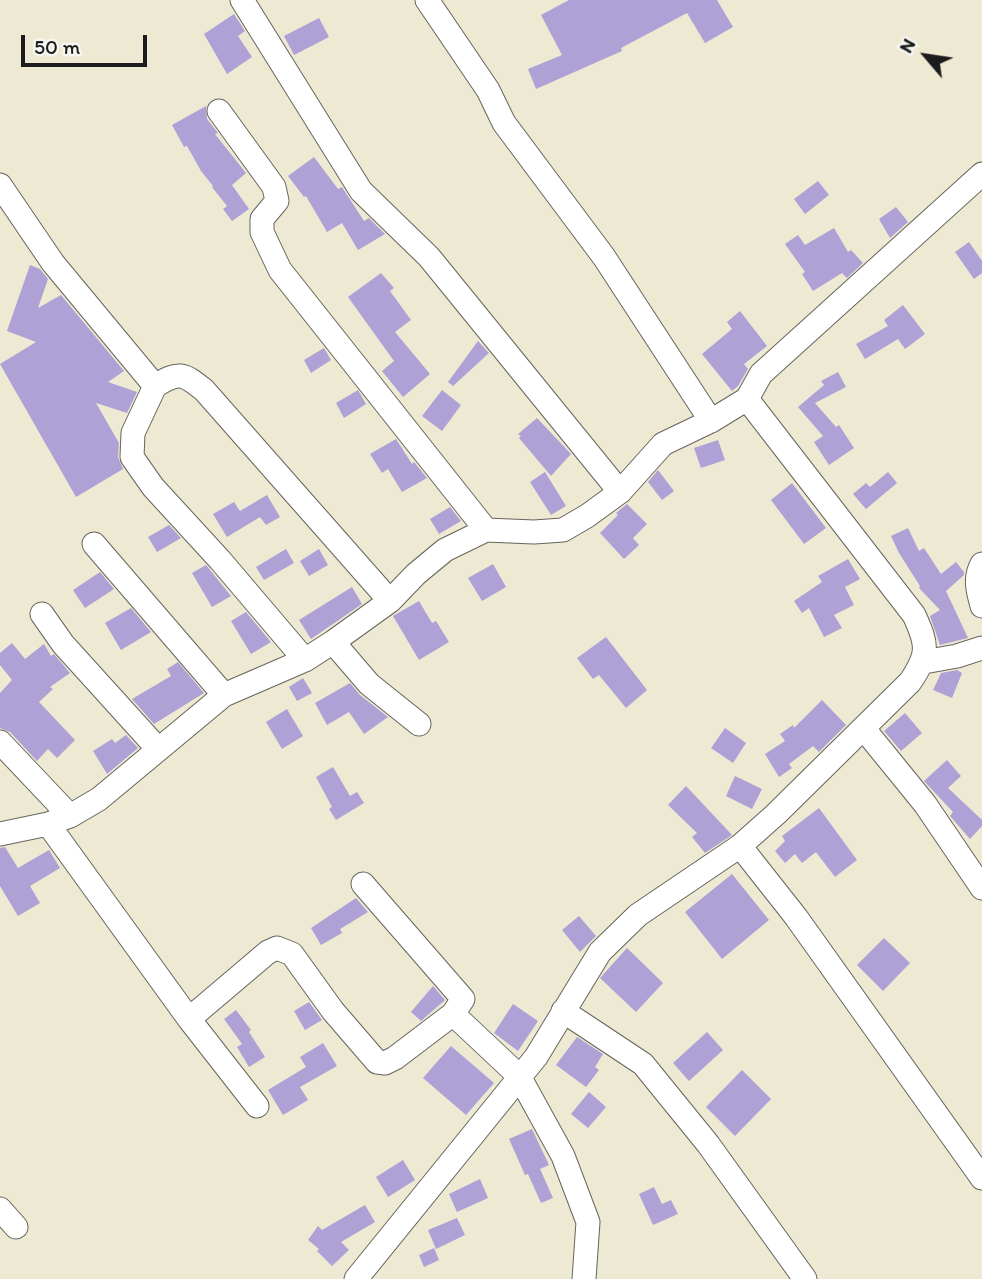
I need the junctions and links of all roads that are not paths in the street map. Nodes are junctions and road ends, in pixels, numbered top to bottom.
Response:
1 (242, 0) edge
2 (427, 0) edge
3 (219, 111) dead end
4 (982, 174) edge
5 (0, 185) edge
6 (155, 386) junction
7 (747, 399) junction
8 (711, 421) junction
9 (620, 492) junction
10 (486, 530) junction
11 (94, 544) dead end
12 (982, 564) edge
13 (390, 601) junction
14 (982, 606) edge
15 (42, 614) dead end
16 (333, 642) junction
17 (982, 648) edge
18 (305, 660) junction
19 (924, 662) junction
20 (224, 695) junction
21 (419, 723) dead end
22 (864, 729) junction
23 (0, 742) edge
24 (158, 749) junction
25 (59, 820) junction
26 (0, 834) edge
27 (740, 846) junction
28 (363, 884) dead end
29 (982, 888) edge
30 (563, 1011) junction
31 (453, 1014) junction
32 (189, 1019) junction
33 (519, 1076) junction
34 (257, 1106) dead end
35 (982, 1178) edge
36 (0, 1209) edge
37 (16, 1227) dead end
38 (356, 1279) edge
39 (584, 1279) edge
40 (805, 1279) edge

1 - 9 street
2 - 8 street
3 - 10 street
4 - 7 street
5 - 6 street
6 - 13 street
6 - 18 street
7 - 8 street
7 - 19 street
8 - 9 street
9 - 10 street
10 - 13 street
11 - 20 street
12 - 14 street
13 - 16 street
15 - 24 street
16 - 18 street
16 - 21 street
17 - 19 street
18 - 20 street
19 - 22 street
20 - 24 street
22 - 27 street
22 - 29 street
23 - 25 street
24 - 25 street
25 - 26 street
25 - 32 street
27 - 30 street
27 - 35 street
28 - 31 street
30 - 33 street
30 - 40 street
31 - 32 street
31 - 33 street
32 - 34 street
33 - 38 street
33 - 39 street
36 - 37 street

